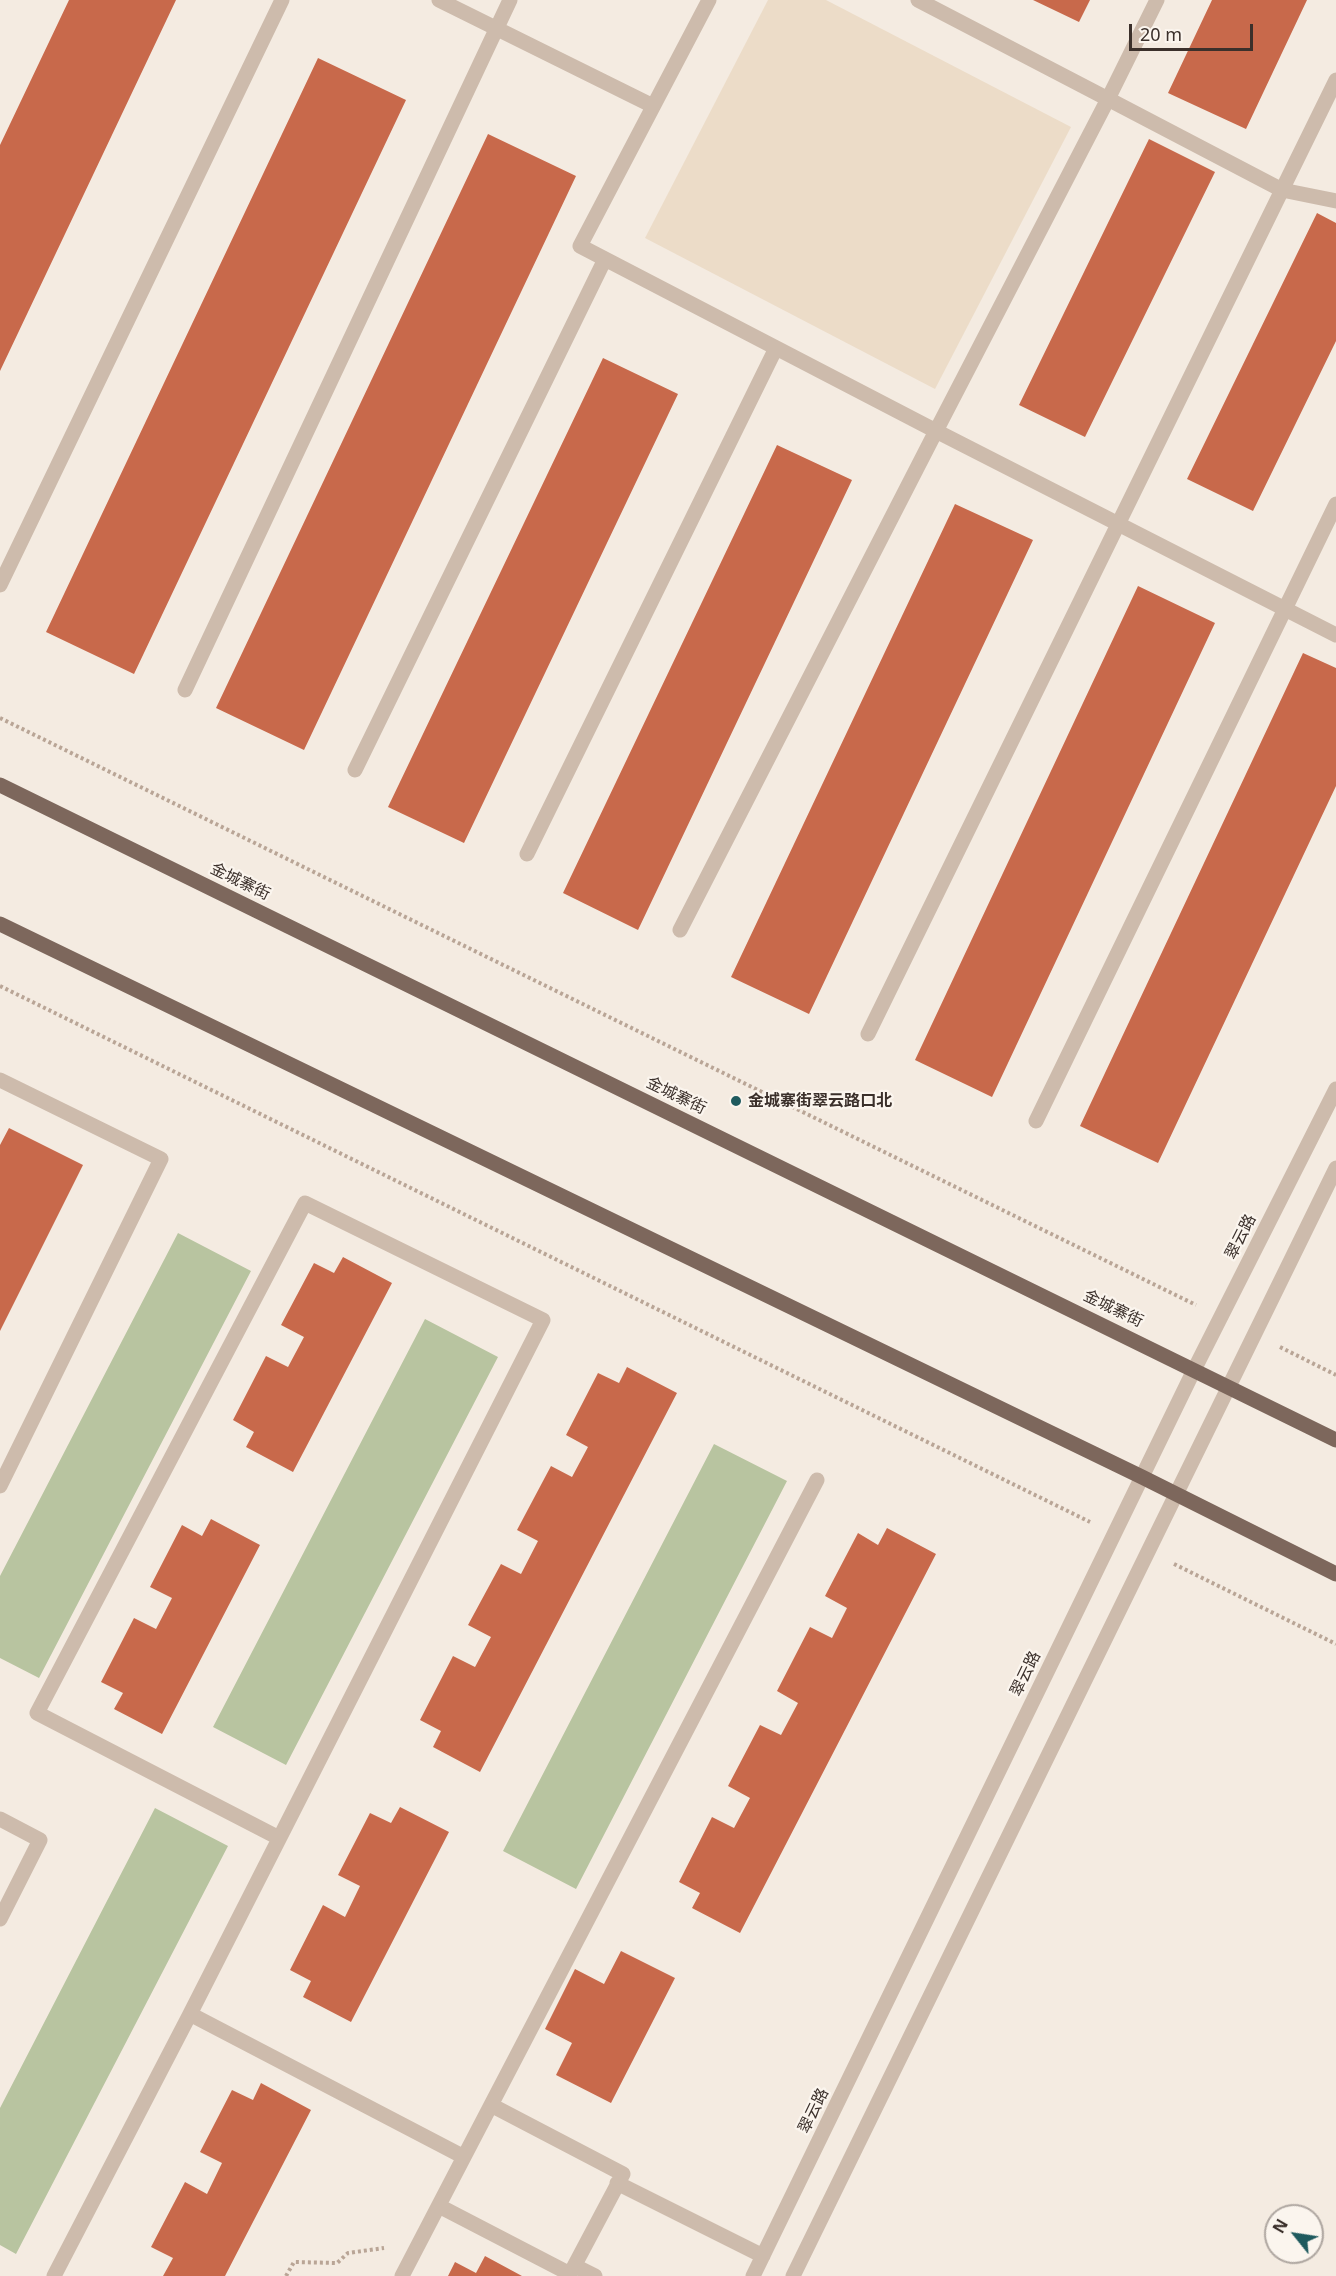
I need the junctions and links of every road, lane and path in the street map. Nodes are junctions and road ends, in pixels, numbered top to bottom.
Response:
1 (282, 0) edge
2 (439, 0) edge
3 (510, 0) edge
4 (709, 0) edge
5 (918, 0) edge
6 (1157, 0) edge
7 (945, 6) edge
8 (496, 28) junction
9 (1336, 80) edge
10 (1108, 99) junction
11 (653, 106) junction
12 (1282, 190) junction
13 (1336, 201) edge
14 (605, 259) junction
15 (776, 348) junction
16 (936, 431) junction
17 (1336, 504) edge
18 (1118, 524) junction
19 (0, 585) edge
20 (1285, 609) junction
21 (1336, 635) edge
22 (185, 690) dead end
23 (0, 718) edge
24 (356, 770) dead end
25 (0, 785) edge
26 (527, 854) dead end
27 (0, 924) edge
28 (680, 930) dead end
29 (0, 986) edge
30 (868, 1034) dead end
31 (0, 1080) edge
32 (1336, 1089) edge
33 (1036, 1120) dead end
34 (1336, 1168) edge
35 (1220, 1318) junction
36 (1254, 1334) junction
37 (1194, 1370) junction
38 (1336, 1375) edge
39 (1228, 1386) junction
40 (1336, 1440) edge
41 (1142, 1477) junction
42 (817, 1480) dead end
43 (0, 1486) edge
44 (1175, 1494) junction
45 (1114, 1535) junction
46 (1148, 1551) junction
47 (1336, 1574) edge
48 (1336, 1644) edge
49 (0, 1820) edge
50 (279, 1838) junction
51 (0, 1919) edge
52 (190, 2014) junction
53 (491, 2105) junction
54 (464, 2157) junction
55 (617, 2183) junction
56 (439, 2206) junction
57 (419, 2244) junction
58 (763, 2256) junction
59 (575, 2266) junction
60 (54, 2276) edge
61 (286, 2276) edge
62 (402, 2276) edge
63 (595, 2276) edge
64 (753, 2276) edge
65 (793, 2276) edge

1 - 19 street
2 - 8 street
3 - 8 street
4 - 11 street
5 - 7 street
6 - 10 street
7 - 10 street
8 - 11 street
8 - 22 street
9 - 12 street
10 - 12 street
10 - 16 street
11 - 14 street
12 - 13 street
12 - 18 street
14 - 15 street
14 - 24 street
15 - 16 street
15 - 26 street
16 - 18 street
16 - 28 street
17 - 20 street
18 - 20 street
18 - 30 street
20 - 21 street
20 - 33 street
23 - 35 path
25 - 37 main road, 金城寨街
27 - 41 main road
29 - 45 path
31 - 43 street
32 - 35 street, 翠云路
34 - 36 street
35 - 37 street, 翠云路
36 - 38 path
36 - 39 street
37 - 39 main road, 金城寨街
37 - 41 street, 翠云路
39 - 40 main road, 金城寨街
39 - 44 street
41 - 44 main road
41 - 45 street, 翠云路
42 - 53 street
44 - 46 street
44 - 47 main road
45 - 58 street, 翠云路
46 - 48 path
46 - 65 street
49 - 51 street
50 - 50 street
50 - 52 street
52 - 54 street
52 - 60 street
53 - 54 street
53 - 55 street
54 - 56 street
55 - 58 street
55 - 59 street
56 - 57 street
56 - 59 street
57 - 61 path
57 - 62 street
58 - 64 street, 翠云路
59 - 63 street

